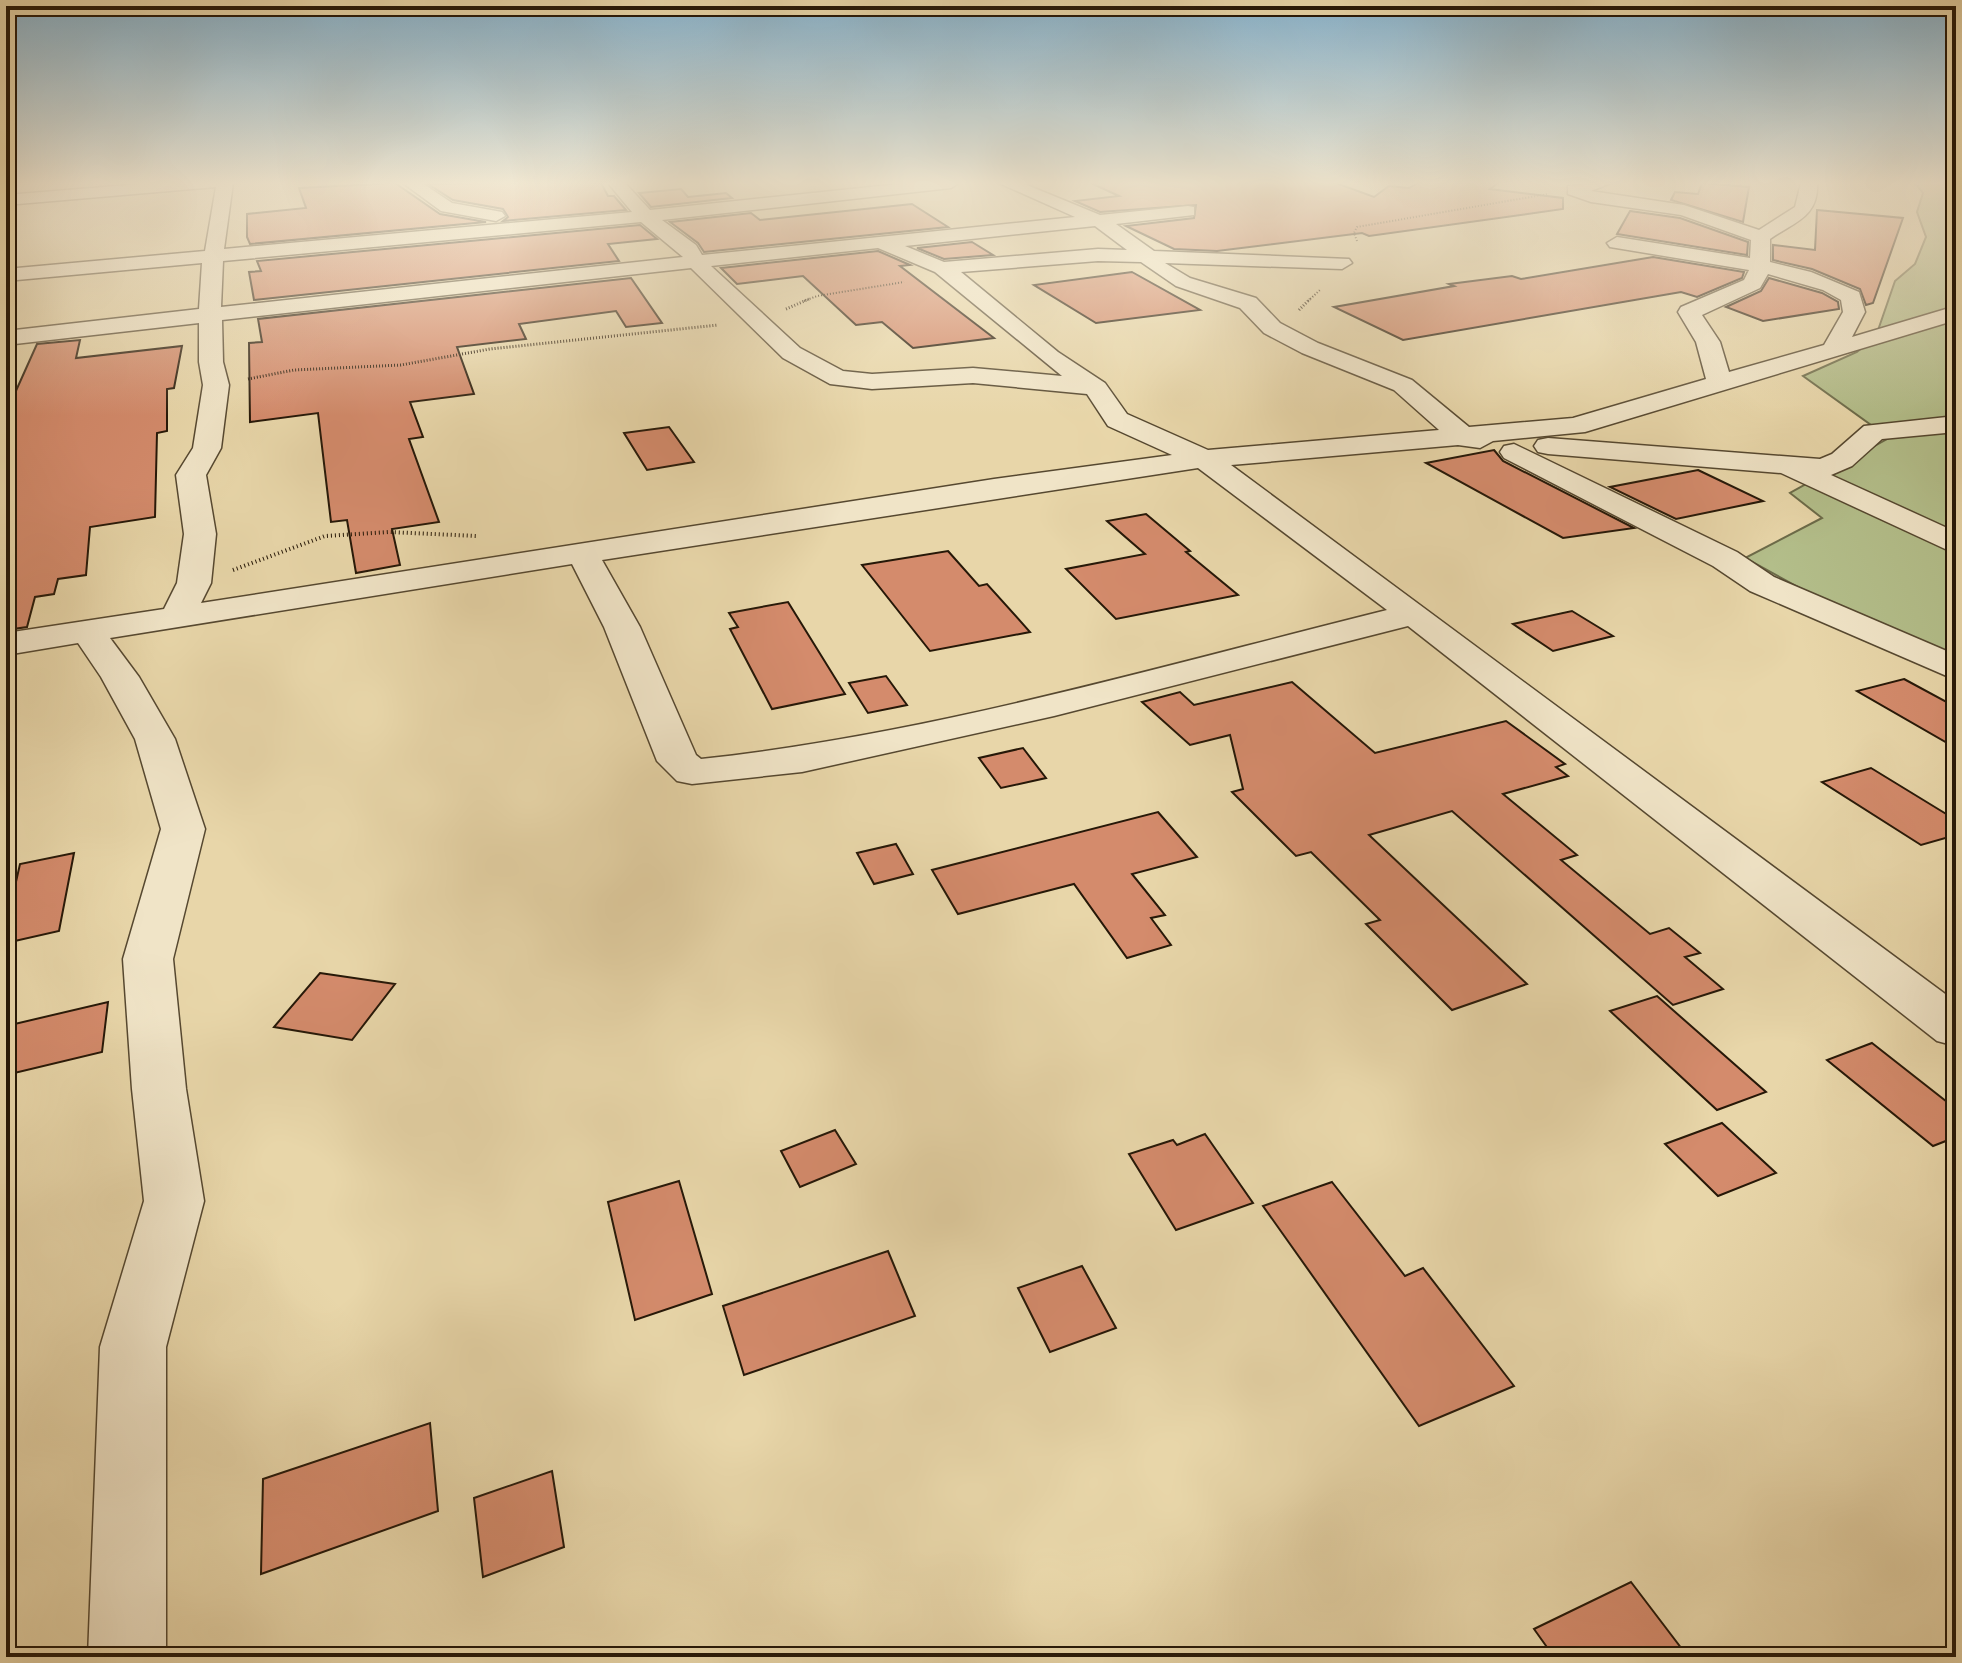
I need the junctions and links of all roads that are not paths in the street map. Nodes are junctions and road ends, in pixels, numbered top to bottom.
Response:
1 (163, 261) edge
2 (213, 261) edge
3 (695, 261) junction
4 (699, 261) edge
5 (924, 261) edge
6 (1031, 261) edge
7 (1150, 261) edge
8 (1276, 261) edge
9 (1718, 261) edge
10 (1760, 261) edge
11 (1342, 263) road end
12 (942, 268) junction
13 (1760, 268) junction
14 (6, 275) edge
15 (1956, 313) edge
16 (213, 316) junction
17 (1876, 336) junction
18 (6, 338) edge
19 (1943, 340) dead end
20 (1834, 347) junction
21 (1720, 383) junction
22 (1096, 388) junction
23 (1956, 424) edge
24 (1480, 440) junction
25 (1204, 459) junction
26 (1792, 468) junction
27 (1956, 544) edge
28 (583, 554) junction
29 (1414, 614) junction
30 (178, 615) junction
31 (87, 631) junction
32 (6, 644) edge
33 (1956, 669) edge
34 (1955, 1028) edge
35 (127, 1657) edge

1 - 14 street
2 - 16 street
3 - 4 street
3 - 16 street
3 - 22 street
5 - 12 street
6 - 12 street
7 - 24 street
8 - 11 street
9 - 13 street
10 - 13 street
12 - 22 street
13 - 20 street
13 - 21 street
15 - 17 street
16 - 18 street
16 - 30 street
17 - 19 street
17 - 20 street
20 - 21 street
21 - 24 street
22 - 25 street
23 - 26 street
24 - 25 street
24 - 26 street
24 - 33 street
25 - 28 street
25 - 29 street
26 - 27 street
28 - 29 street
28 - 30 street
29 - 34 street
30 - 31 street
31 - 32 street
31 - 35 street

